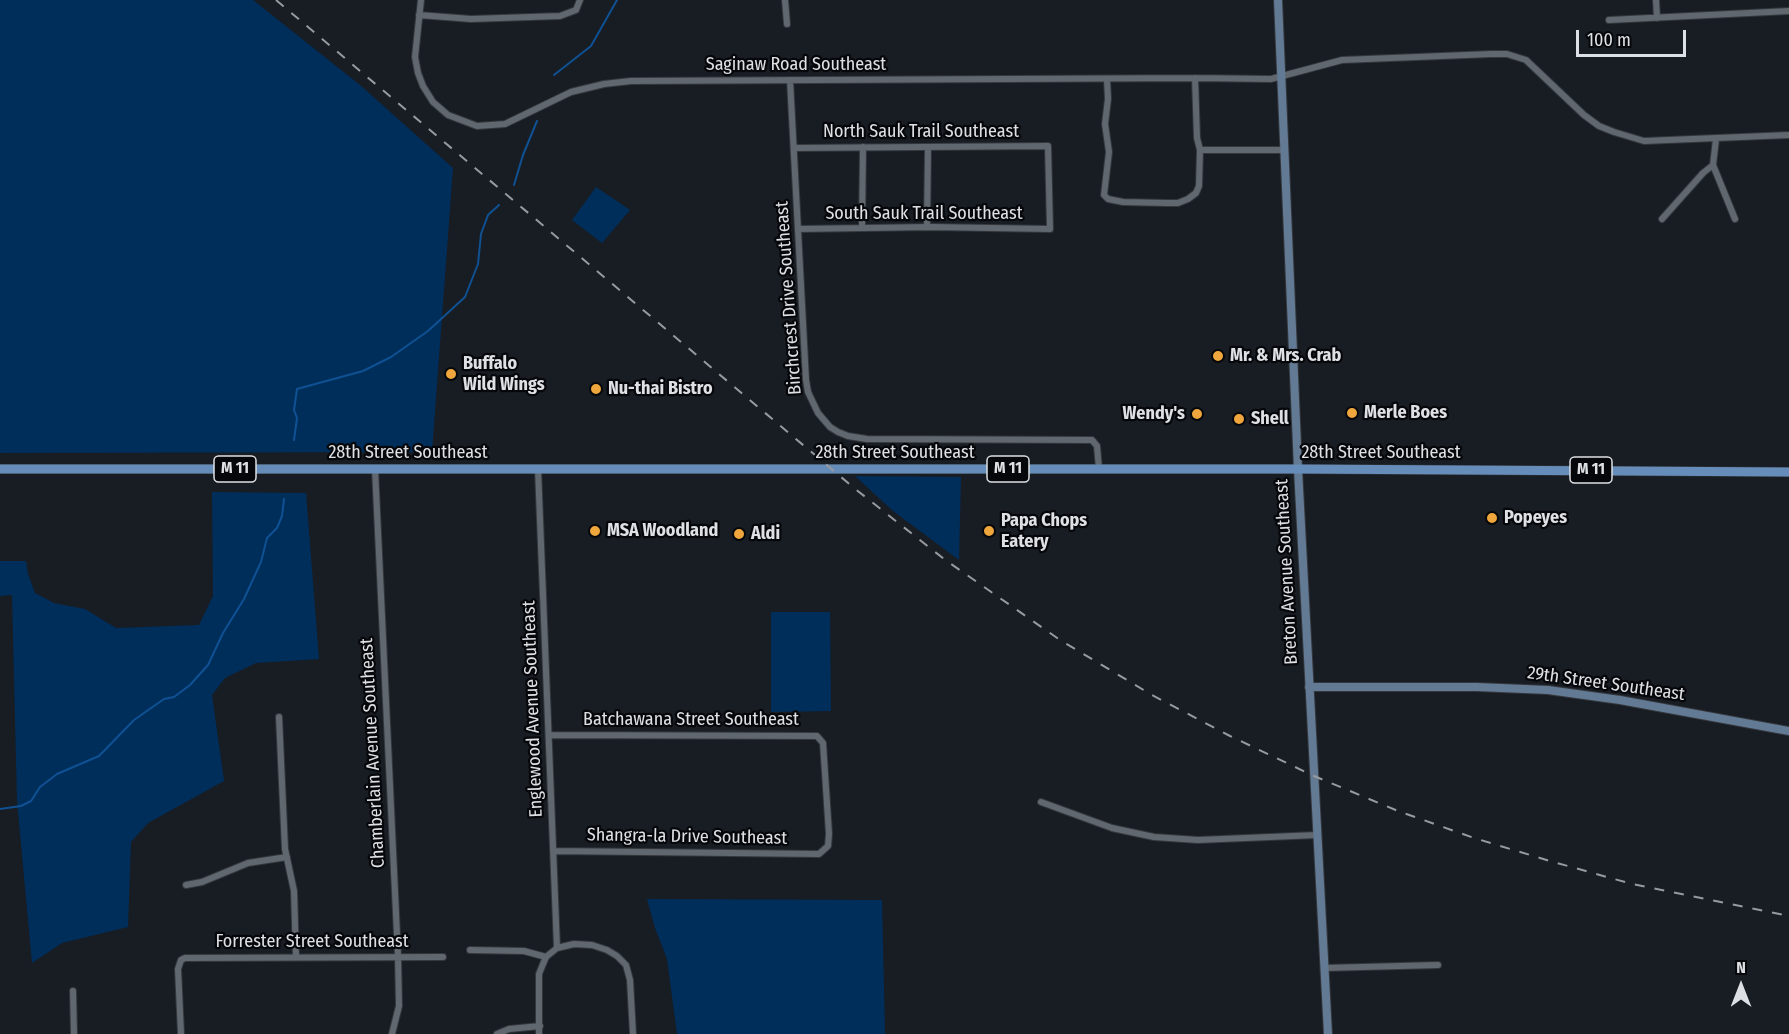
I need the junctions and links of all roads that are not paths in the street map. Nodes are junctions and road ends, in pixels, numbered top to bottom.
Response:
1 (421, 0) edge
2 (580, 0) edge
3 (785, 0) edge
4 (1278, 0) edge
5 (1656, 0) edge
6 (1789, 12) edge
7 (419, 15) junction
8 (1657, 18) junction
9 (1609, 20) dead end
10 (787, 24) dead end
11 (1281, 77) junction
12 (1195, 78) junction
13 (1107, 79) junction
14 (790, 80) junction
15 (1789, 135) edge
16 (1716, 139) junction
17 (863, 147) junction
18 (928, 147) junction
19 (794, 148) junction
20 (1200, 150) junction
21 (1285, 150) junction
22 (1713, 165) junction
23 (1662, 219) dead end
24 (1735, 219) dead end
25 (862, 227) junction
26 (927, 227) junction
27 (798, 229) junction
28 (1050, 229) joint
29 (538, 468) junction
30 (0, 469) edge
31 (1099, 469) junction
32 (1298, 469) junction
33 (375, 470) junction
34 (1789, 472) edge
35 (1310, 687) junction
36 (279, 717) dead end
37 (1789, 731) edge
38 (549, 735) junction
39 (1041, 802) dead end
40 (1317, 835) junction
41 (554, 851) junction
42 (819, 854) joint
43 (287, 857) junction
44 (186, 885) dead end
45 (557, 948) junction
46 (470, 950) dead end
47 (398, 956) junction
48 (296, 957) junction
49 (443, 957) dead end
50 (546, 957) junction
51 (1438, 965) dead end
52 (1324, 968) junction
53 (73, 991) dead end
54 (540, 1026) junction
55 (74, 1034) edge
56 (181, 1034) edge
57 (392, 1034) edge
58 (497, 1034) edge
59 (539, 1034) edge
60 (633, 1034) edge
61 (1328, 1034) edge

1 - 7 street, Saginaw Road Southeast
2 - 7 street
3 - 10 street
4 - 11 main road, Breton Avenue Southeast
5 - 8 street
6 - 8 street
7 - 14 street, Saginaw Road Southeast
8 - 9 street
11 - 12 street, Saginaw Road Southeast
11 - 16 street, Saginaw Road Southeast
11 - 21 main road, Breton Avenue Southeast
12 - 13 street, Saginaw Road Southeast
12 - 20 street
13 - 14 street, Saginaw Road Southeast
13 - 20 street
14 - 19 street, Birchcrest Drive Southeast
15 - 16 street, Saginaw Road Southeast
16 - 22 street
17 - 18 street, North Sauk Trail Southeast
17 - 19 street, North Sauk Trail Southeast
17 - 25 street
18 - 26 street
18 - 28 street, North Sauk Trail Southeast
19 - 27 street, Birchcrest Drive Southeast
20 - 21 street
21 - 32 main road, Breton Avenue Southeast
22 - 23 street
22 - 24 street
25 - 26 street, South Sauk Trail Southeast
25 - 27 street, South Sauk Trail Southeast
26 - 28 street, South Sauk Trail Southeast
27 - 31 street, Birchcrest Drive Southeast
29 - 31 main road, 28th Street Southeast / M 11
29 - 33 main road, 28th Street Southeast / M 11
29 - 38 street, Englewood Avenue Southeast
30 - 33 main road, 28th Street Southeast / M 11
31 - 32 main road, 28th Street Southeast / M 11
32 - 34 main road, 28th Street Southeast / M 11
32 - 35 main road, Breton Avenue Southeast
33 - 47 street, Chamberlain Avenue Southeast
35 - 37 main road, 29th Street Southeast
35 - 40 main road, Breton Avenue Southeast
36 - 43 street
38 - 41 street, Englewood Avenue Southeast
38 - 42 street, Batchawana Street Southeast
39 - 40 street
40 - 52 main road, Breton Avenue Southeast
41 - 42 street, Shangra-la Drive Southeast
41 - 45 street, Englewood Avenue Southeast
43 - 44 street
43 - 48 street
45 - 50 street
45 - 60 street
46 - 50 street
47 - 48 street, Forrester Street Southeast
47 - 49 street, Forrester Street Southeast
47 - 57 street, Chamberlain Avenue Southeast
48 - 56 street, Forrester Street Southeast
50 - 54 street
51 - 52 street
52 - 61 main road, Breton Avenue Southeast
53 - 55 street
54 - 58 street
54 - 59 street

